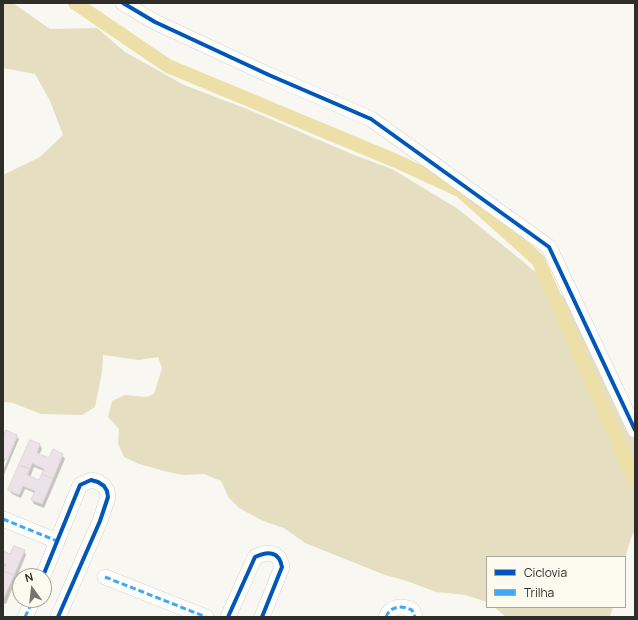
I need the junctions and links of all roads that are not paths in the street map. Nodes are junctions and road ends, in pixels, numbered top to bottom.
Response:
1 (123, 3) edge
2 (635, 430) edge
3 (3, 518) edge
4 (57, 542) junction
5 (46, 568) edge
6 (105, 577) dead end
7 (58, 617) edge
8 (206, 617) edge
9 (228, 617) edge
10 (262, 617) edge
11 (386, 617) edge
12 (415, 617) edge

1 - 2 street
3 - 4 street
4 - 5 street
4 - 7 street
6 - 8 street
9 - 10 street
11 - 12 street

